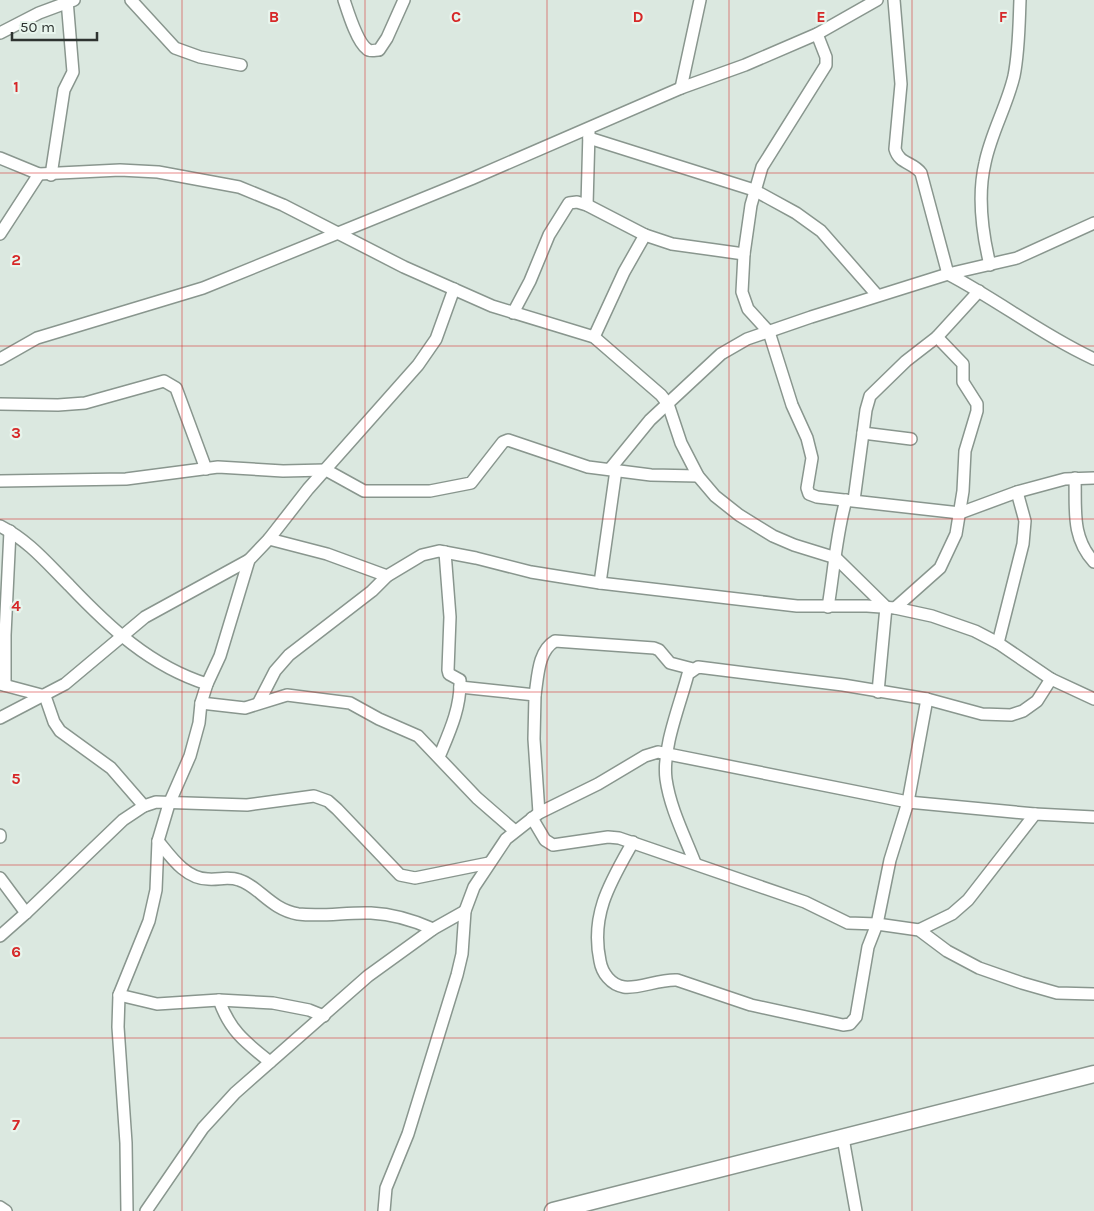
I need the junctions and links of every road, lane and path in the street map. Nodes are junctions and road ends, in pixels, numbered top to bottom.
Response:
1 (131, 0) edge
2 (344, 0) edge
3 (404, 0) edge
4 (700, 0) edge
5 (877, 0) edge
6 (894, 0) edge
7 (1020, 0) edge
8 (70, 1) edge
9 (0, 33) edge
10 (818, 34) junction
11 (241, 65) dead end
12 (681, 88) junction
13 (589, 133) junction
14 (0, 158) edge
15 (39, 174) junction
16 (51, 175) junction
17 (754, 190) junction
18 (587, 205) junction
19 (1094, 223) edge
20 (337, 232) junction
21 (0, 234) edge
22 (645, 235) junction
23 (744, 254) junction
24 (990, 265) junction
25 (948, 274) junction
26 (454, 289) junction
27 (979, 291) junction
28 (877, 295) junction
29 (513, 313) junction
30 (769, 332) junction
31 (594, 337) junction
32 (937, 337) junction
33 (0, 359) edge
34 (1094, 359) edge
35 (0, 404) edge
36 (668, 404) junction
37 (863, 433) junction
38 (911, 439) dead end
39 (206, 469) junction
40 (613, 469) junction
41 (326, 470) junction
42 (698, 476) junction
43 (1075, 478) junction
44 (1094, 478) edge
45 (0, 481) edge
46 (1017, 492) junction
47 (850, 500) junction
48 (960, 513) junction
49 (5, 528) edge
50 (268, 539) junction
51 (445, 552) junction
52 (836, 558) junction
53 (249, 560) junction
54 (1094, 562) edge
55 (387, 576) junction
56 (600, 583) junction
57 (828, 607) junction
58 (890, 607) junction
59 (122, 635) junction
60 (998, 643) junction
61 (2, 650) edge
62 (693, 669) junction
63 (1051, 679) junction
64 (207, 684) junction
65 (2, 685) edge
66 (460, 687) junction
67 (878, 692) junction
68 (535, 695) junction
69 (46, 696) junction
70 (927, 699) junction
71 (1094, 699) edge
72 (259, 702) junction
73 (201, 703) junction
74 (0, 718) edge
75 (667, 754) junction
76 (439, 758) junction
77 (908, 802) junction
78 (169, 804) junction
79 (144, 806) junction
80 (1035, 814) junction
81 (536, 816) junction
82 (1094, 817) edge
83 (515, 831) junction
84 (158, 842) junction
85 (633, 842) junction
86 (489, 863) junction
87 (695, 864) junction
88 (0, 878) edge
89 (465, 911) junction
90 (26, 913) junction
91 (877, 924) junction
92 (433, 929) junction
93 (919, 930) junction
94 (0, 936) edge
95 (1094, 994) edge
96 (118, 995) junction
97 (220, 1000) junction
98 (324, 1016) junction
99 (270, 1062) junction
100 (1094, 1074) edge
101 (843, 1138) junction
102 (0, 1207) edge
103 (6, 1211) edge
104 (126, 1211) edge
105 (146, 1211) edge
106 (384, 1211) edge
107 (553, 1211) edge
108 (856, 1211) edge

1 - 11 street
2 - 3 street
4 - 12 street
5 - 10 street
6 - 25 street
7 - 24 street
8 - 9 street
8 - 16 street
10 - 12 street
10 - 17 street
12 - 13 street
13 - 17 street
13 - 18 street
13 - 20 street
14 - 15 street
15 - 16 street
15 - 21 street
16 - 20 street
17 - 23 street
17 - 28 street
18 - 22 street
18 - 29 street
19 - 24 street
20 - 26 street
20 - 33 street
22 - 23 street
22 - 31 street
23 - 30 street
24 - 25 street
25 - 27 street
25 - 28 street
26 - 29 street
26 - 41 street
27 - 32 street
27 - 34 street
28 - 30 street
29 - 31 street
30 - 36 street
30 - 47 street
31 - 36 street
32 - 37 street
32 - 48 street
35 - 39 street
36 - 40 street
36 - 42 street
37 - 38 street
37 - 47 street
39 - 41 street
39 - 45 street
40 - 41 street
40 - 42 street
40 - 56 street
41 - 50 street
42 - 52 street
43 - 44 street
43 - 46 street
43 - 54 street
46 - 48 street
46 - 60 street
47 - 48 street
47 - 52 street
48 - 58 street
49 - 59 street
49 - 61 street
50 - 53 street
50 - 55 street
51 - 55 street
51 - 56 street
51 - 66 street
52 - 57 street
52 - 58 street
53 - 59 street
53 - 64 street
55 - 72 street
56 - 57 street
57 - 58 street
58 - 60 street
58 - 67 street
59 - 64 street
59 - 69 street
60 - 63 street
61 - 65 street
62 - 67 street
62 - 68 street
62 - 75 street
63 - 70 street
63 - 71 street
64 - 73 street
65 - 69 street
66 - 68 street
66 - 76 street
67 - 70 street
68 - 81 street
69 - 74 street
69 - 79 street
70 - 77 street
72 - 73 street
72 - 76 street
73 - 78 street
75 - 77 street
75 - 81 street
75 - 87 street
76 - 83 street
77 - 80 street
77 - 91 street
78 - 79 street
78 - 84 street
78 - 86 street
79 - 90 street
80 - 82 street
80 - 93 street
81 - 83 street
81 - 85 street
83 - 86 street
84 - 92 street
84 - 96 street
85 - 87 street
85 - 91 street
86 - 89 street
87 - 91 street
88 - 90 street
89 - 92 street
89 - 106 street
90 - 94 street
91 - 93 street
92 - 98 street
93 - 95 street
96 - 97 street
96 - 104 street
97 - 98 street
97 - 99 street
98 - 99 street
99 - 105 street
100 - 101 main road
101 - 107 main road
101 - 108 street
102 - 103 street

